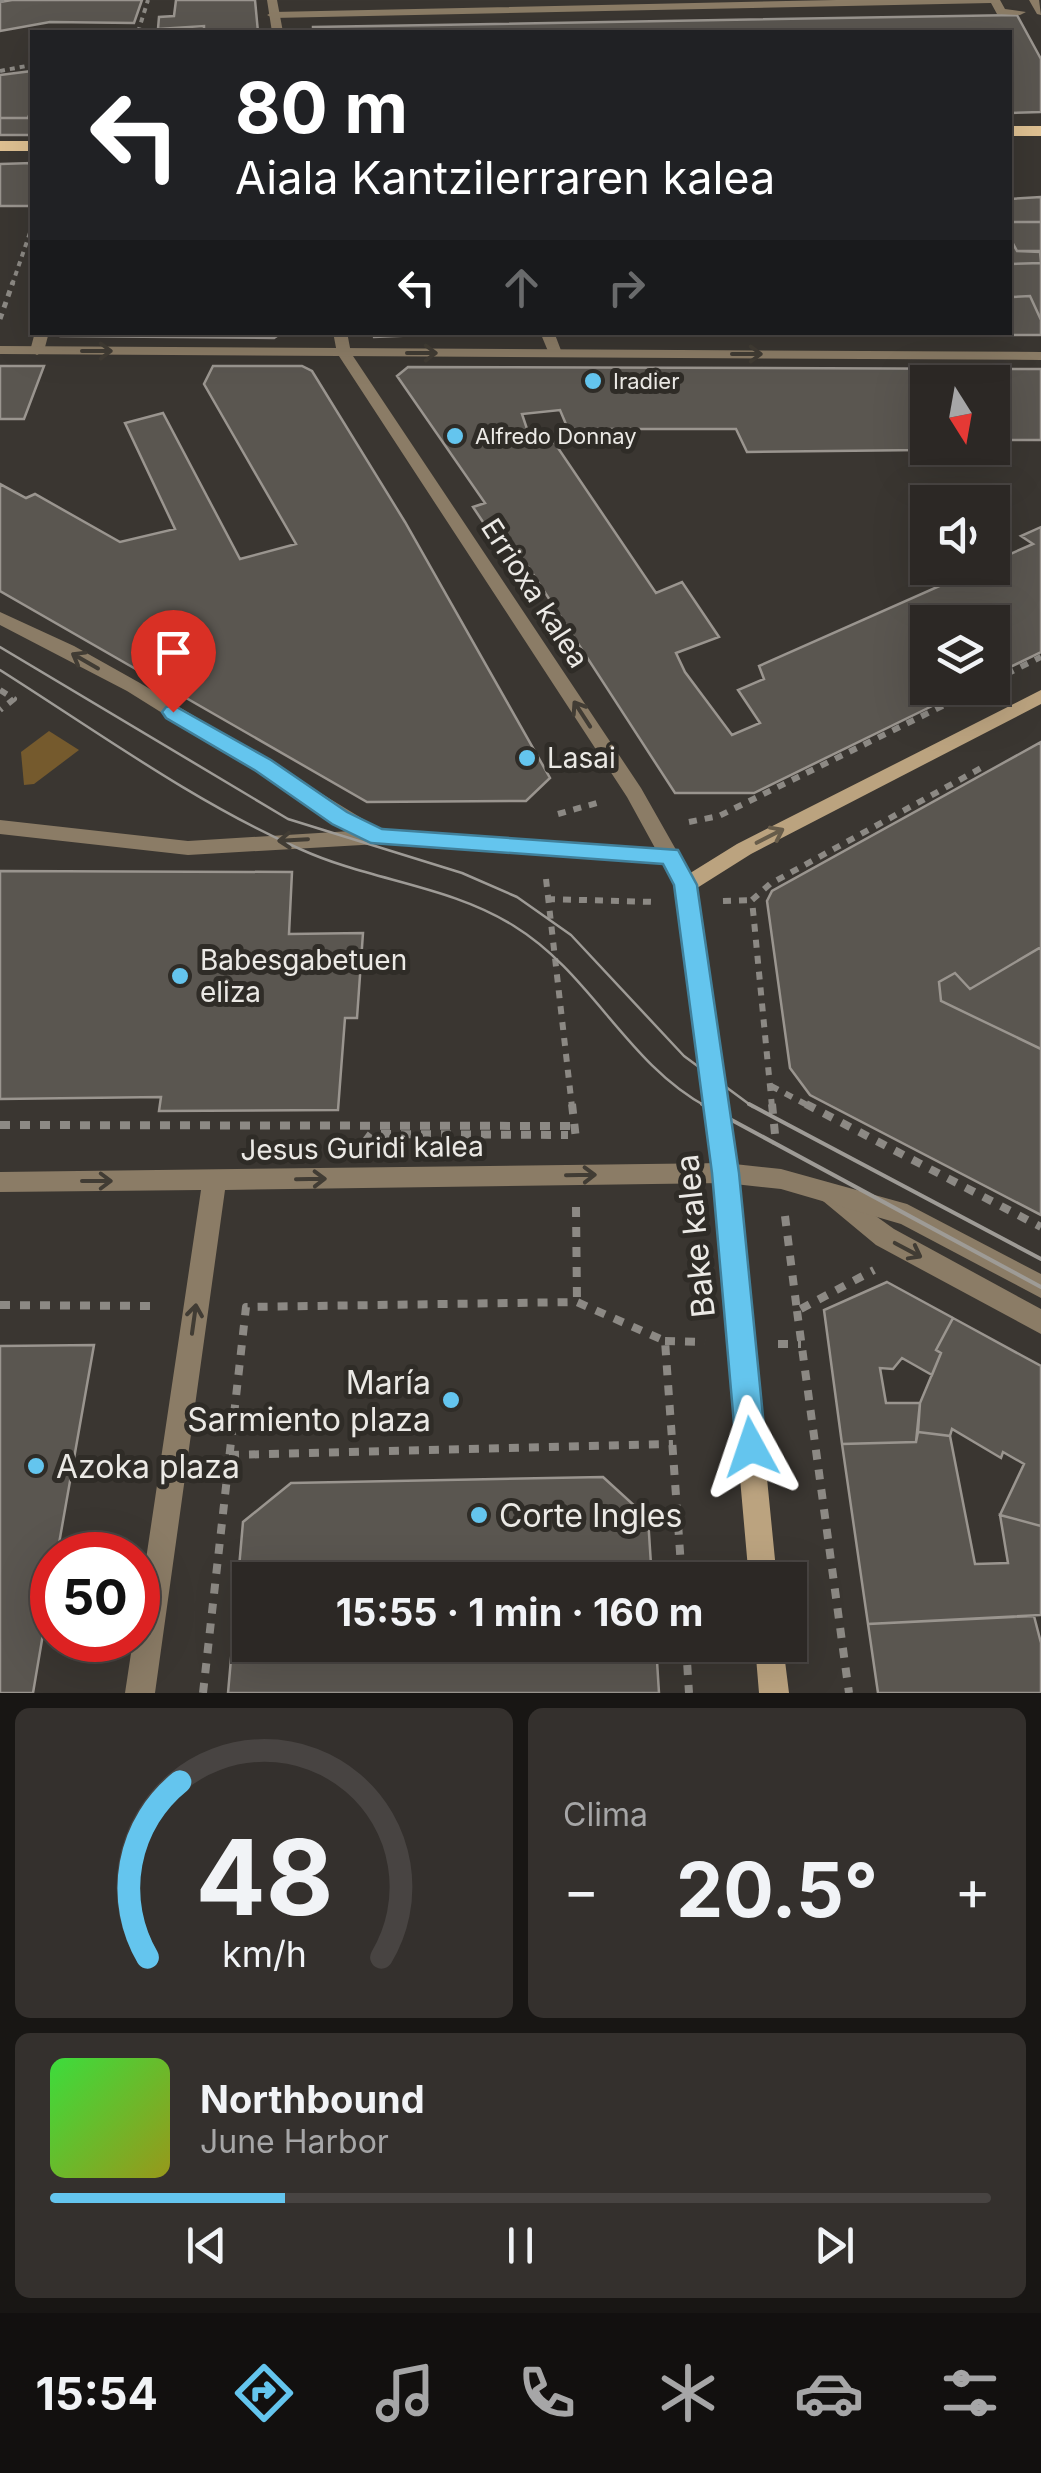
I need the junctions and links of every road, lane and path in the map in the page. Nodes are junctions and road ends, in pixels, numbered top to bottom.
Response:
1 (148, 0) edge
2 (272, 0) edge
3 (1034, 0) edge
4 (1020, 12) dead end
5 (1041, 12) edge
6 (273, 15) junction
7 (139, 30) edge
8 (277, 30) edge
9 (30, 65) edge
10 (0, 70) edge
11 (1012, 131) edge
12 (1041, 131) edge
13 (0, 146) edge
14 (30, 146) edge
15 (30, 233) edge
16 (0, 319) edge
17 (41, 335) edge
18 (341, 335) edge
19 (548, 335) edge
20 (0, 350) edge
21 (38, 351) junction
22 (344, 353) junction
23 (554, 354) junction
24 (1041, 356) edge
25 (0, 618) edge
26 (1041, 657) edge
27 (1010, 672) edge
28 (0, 690) edge
29 (1041, 696) edge
30 (944, 705) edge
31 (0, 710) edge
32 (990, 763) dead end
33 (587, 787) dead end
34 (719, 816) dead end
35 (547, 818) dead end
36 (0, 827) edge
37 (379, 837) junction
38 (670, 856) junction
39 (686, 885) junction
40 (547, 899) dead end
41 (0, 1125) edge
42 (725, 1173) junction
43 (214, 1181) junction
44 (0, 1182) edge
45 (829, 1193) junction
46 (1041, 1226) edge
47 (1041, 1286) edge
48 (0, 1305) edge
49 (136, 1305) dead end
50 (797, 1311) dead end
51 (1041, 1322) edge
52 (673, 1444) junction
53 (229, 1455) junction
54 (681, 1562) edge
55 (762, 1562) edge
56 (687, 1662) edge
57 (771, 1662) edge
58 (140, 1693) edge
59 (203, 1693) edge
60 (689, 1693) edge
61 (774, 1693) edge
62 (850, 1693) edge

1 - 7 path
2 - 6 street
3 - 5 street
4 - 6 street
6 - 8 street
9 - 10 path
11 - 12 main road
13 - 14 main road
15 - 16 path
17 - 21 street
18 - 22 street, Errioxa kalea
19 - 23 street
20 - 21 street
21 -> 22 street
22 -> 23 street
38 -> 22 street, Errioxa kalea
23 -> 24 street
37 -> 25 street
26 - 27 path
28 - 31 path
39 -> 29 main road
30 - 34 path
32 - 46 path
33 - 35 path
37 -> 36 street
37 - 38 street
38 - 39 street, Errioxa kalea
39 - 42 main road, Bake kalea
40 - 41 path
43 -> 42 street, Jesus Guridi kalea
42 - 45 street, Jesus Guridi kalea
42 - 55 main road, Bake kalea
44 -> 43 street, Jesus Guridi kalea
58 -> 43 street
45 - 47 street, Jesus Guridi kalea
45 -> 51 street
48 - 49 path
50 - 62 path
52 - 53 path
52 - 53 path
52 - 54 path
53 - 59 path
56 - 60 path
57 - 61 main road

